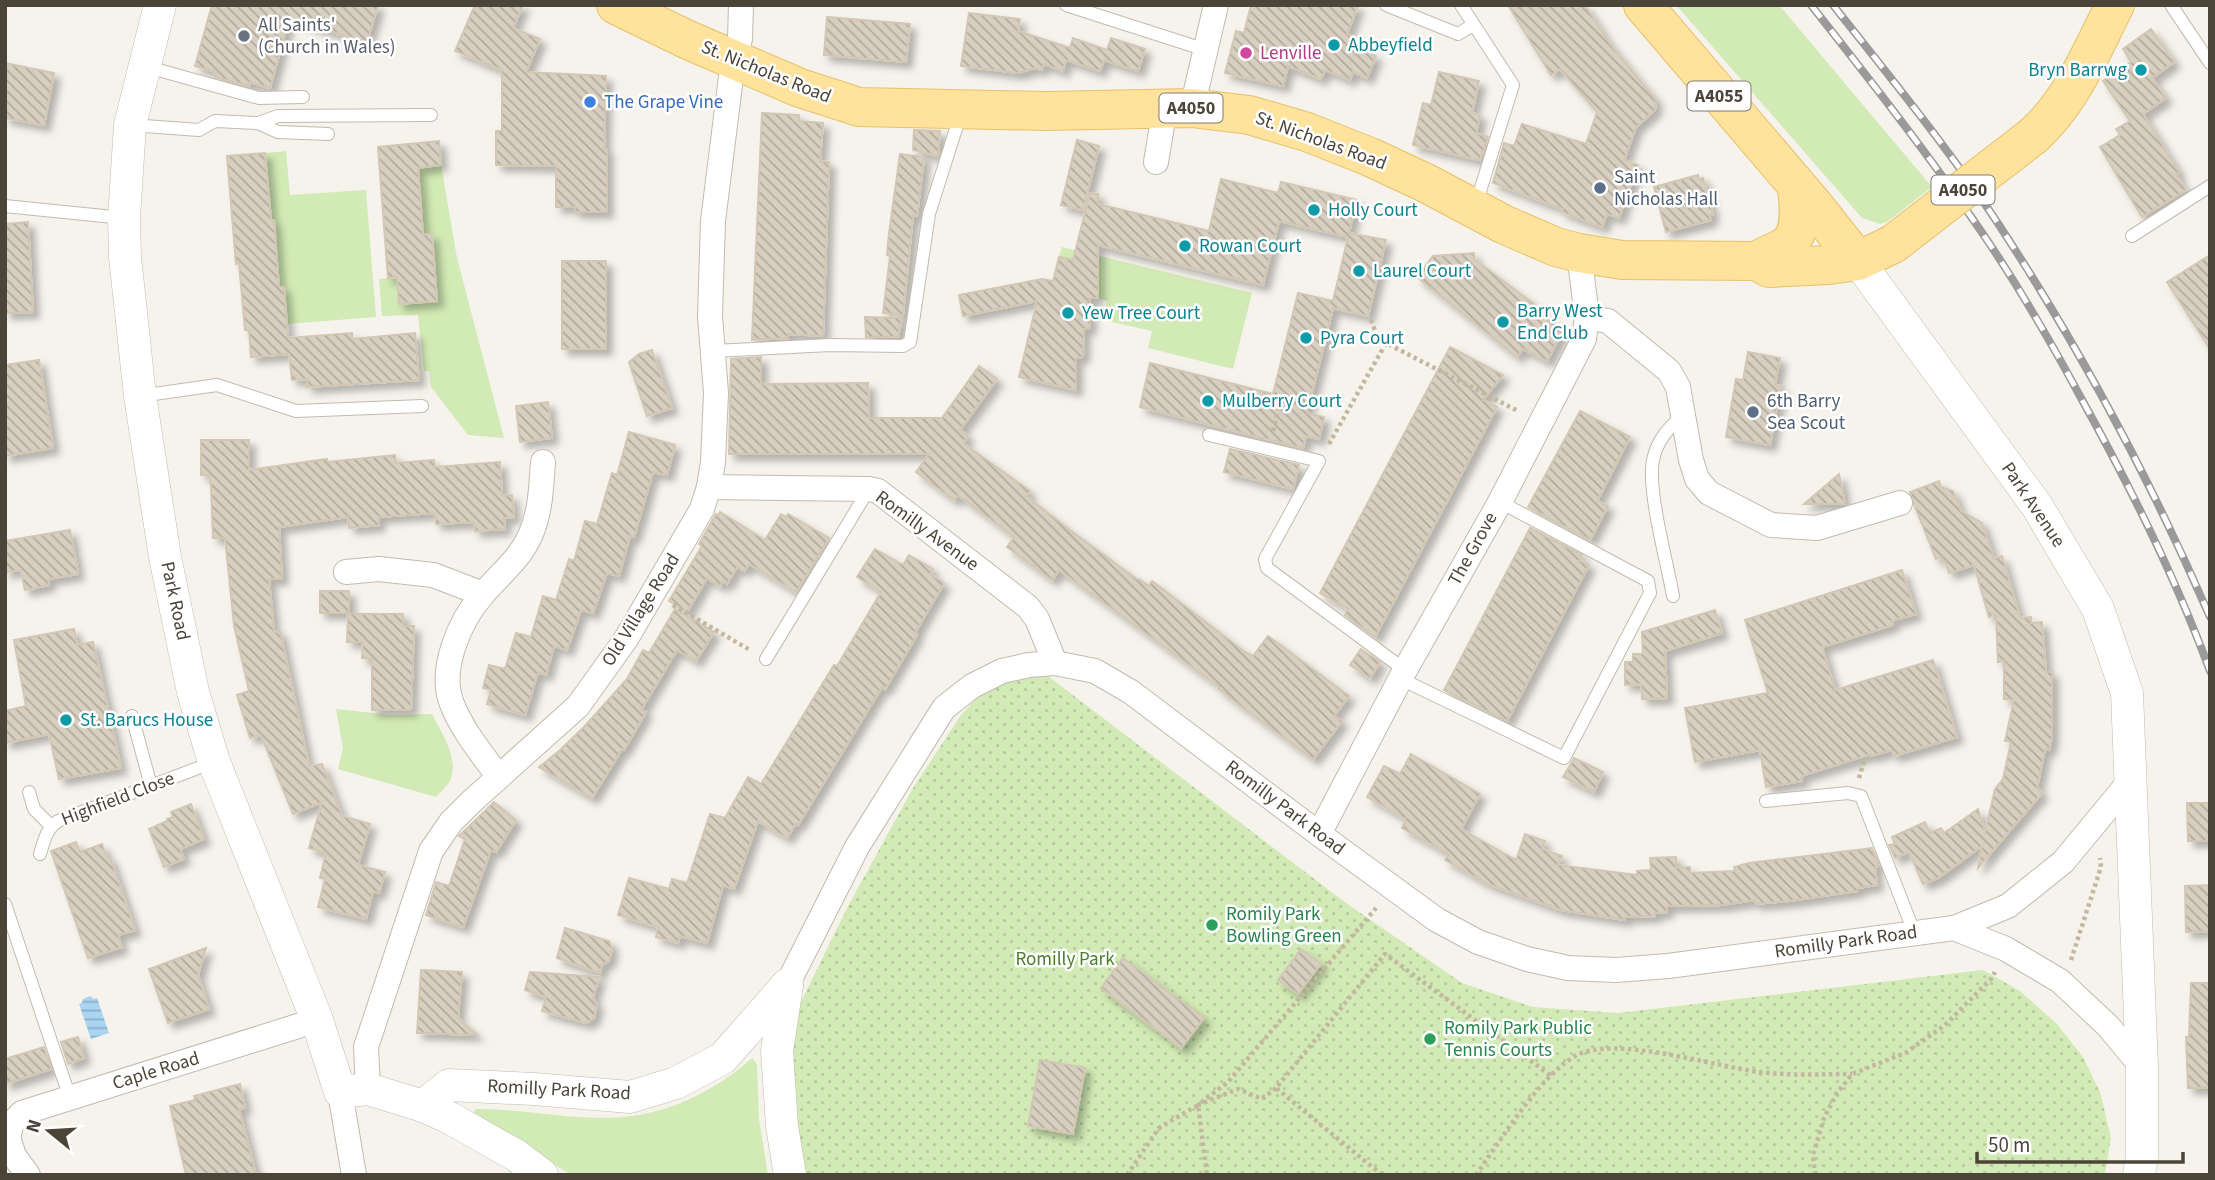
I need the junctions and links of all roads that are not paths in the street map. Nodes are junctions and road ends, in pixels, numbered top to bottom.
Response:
1 (160, 5) edge
2 (616, 5) edge
3 (741, 5) edge
4 (1066, 5) edge
5 (1216, 5) edge
6 (1386, 5) edge
7 (1461, 5) edge
8 (1643, 5) edge
9 (2115, 5) edge
10 (2171, 5) edge
11 (1473, 25) junction
12 (1206, 50) junction
13 (735, 60) junction
14 (2210, 62) edge
15 (144, 66) junction
16 (303, 97) dead end
17 (1178, 108) junction
18 (962, 109) junction
19 (431, 115) dead end
20 (258, 123) junction
21 (130, 125) junction
22 (328, 134) dead end
23 (1156, 162) dead end
24 (1797, 186) junction
25 (2210, 186) edge
26 (5, 206) edge
27 (1475, 209) junction
28 (124, 218) junction
29 (2132, 236) dead end
30 (1579, 253) junction
31 (1758, 261) junction
32 (1858, 261) junction
33 (1587, 317) junction
34 (713, 351) junction
35 (140, 396) junction
36 (422, 406) dead end
37 (1684, 415) junction
38 (1209, 435) dead end
39 (543, 462) dead end
40 (709, 487) junction
41 (869, 489) junction
42 (1500, 502) junction
43 (1900, 503) dead end
44 (346, 572) dead end
45 (483, 594) junction
46 (1673, 596) dead end
47 (766, 660) road end
48 (1055, 663) junction
49 (1403, 675) junction
50 (132, 716) dead end
51 (214, 762) junction
52 (498, 776) junction
53 (2130, 781) junction
54 (151, 786) junction
55 (29, 792) dead end
56 (1766, 801) dead end
57 (51, 826) junction
58 (1319, 834) junction
59 (40, 854) dead end
60 (5, 904) edge
61 (1954, 928) junction
62 (1914, 932) junction
63 (788, 985) junction
64 (317, 1020) junction
65 (2142, 1067) junction
66 (354, 1091) junction
67 (70, 1098) junction
68 (423, 1106) junction
69 (6, 1137) edge
70 (27, 1175) edge
71 (354, 1175) edge
72 (542, 1175) edge
73 (790, 1175) edge
74 (2139, 1175) edge

1 - 15 street, Park Road
2 - 13 main road, St. Nicholas Road / A4050
3 - 13 street, Old Village Road
4 - 12 lane
5 - 12 street
6 - 11 lane
7 - 11 lane
8 - 24 main road, A4055
9 - 32 main road, A4050, bridge
10 - 14 lane
11 - 27 lane
12 - 17 street
13 - 18 main road, St. Nicholas Road / A4050
13 - 34 street, Old Village Road
15 - 16 lane
15 - 21 street, Park Road
17 - 18 main road, St. Nicholas Road / A4050
17 - 23 street
17 - 27 main road, St. Nicholas Road / A4050
18 - 34 lane
19 - 20 lane
20 - 21 lane
20 - 22 lane
21 - 28 street, Park Road
24 - 31 main road
24 - 32 main road, A4055
25 - 29 lane
26 - 28 lane
27 - 30 main road, St. Nicholas Road / A4050
28 - 35 street, Park Road
30 - 31 main road, St. Nicholas Road / A4050
30 - 33 street, The Grove
31 - 32 main road, St. Nicholas Road / A4050
32 - 53 street, Park Avenue
33 - 37 street
33 - 42 street, The Grove
34 - 40 street, Old Village Road
35 - 36 lane
35 - 51 street, Park Road
37 - 43 street
37 - 46 lane
38 - 49 lane
39 - 45 street
40 - 41 street, Romilly Avenue
40 - 52 street, Old Village Road
41 - 47 lane
41 - 48 street, Romilly Avenue
42 - 49 street, The Grove
42 - 49 lane
44 - 45 street
45 - 52 street
48 - 58 street, Romilly Park Road
48 - 63 street, Romilly Park Road
49 - 58 street, The Grove
50 - 54 lane
51 - 54 lane, Highfield Close
51 - 64 street, Park Road
52 - 66 street, Old Village Road
53 - 61 street, Romilly Park Road
53 - 65 street
54 - 57 lane, Highfield Close
55 - 57 lane
56 - 62 lane
57 - 59 lane, Highfield Close
58 - 62 street, Romilly Park Road
60 - 67 lane
61 - 62 street, Romilly Park Road
61 - 65 street, Romilly Park Road
63 - 68 street, Romilly Park Road
63 - 73 street, Romilly Park Road
64 - 66 street, Park Road
64 - 67 street, Caple Road
65 - 74 street
66 - 68 street
66 - 71 street, Park Road
67 - 69 street, Caple Road
68 - 72 street
69 - 70 street

